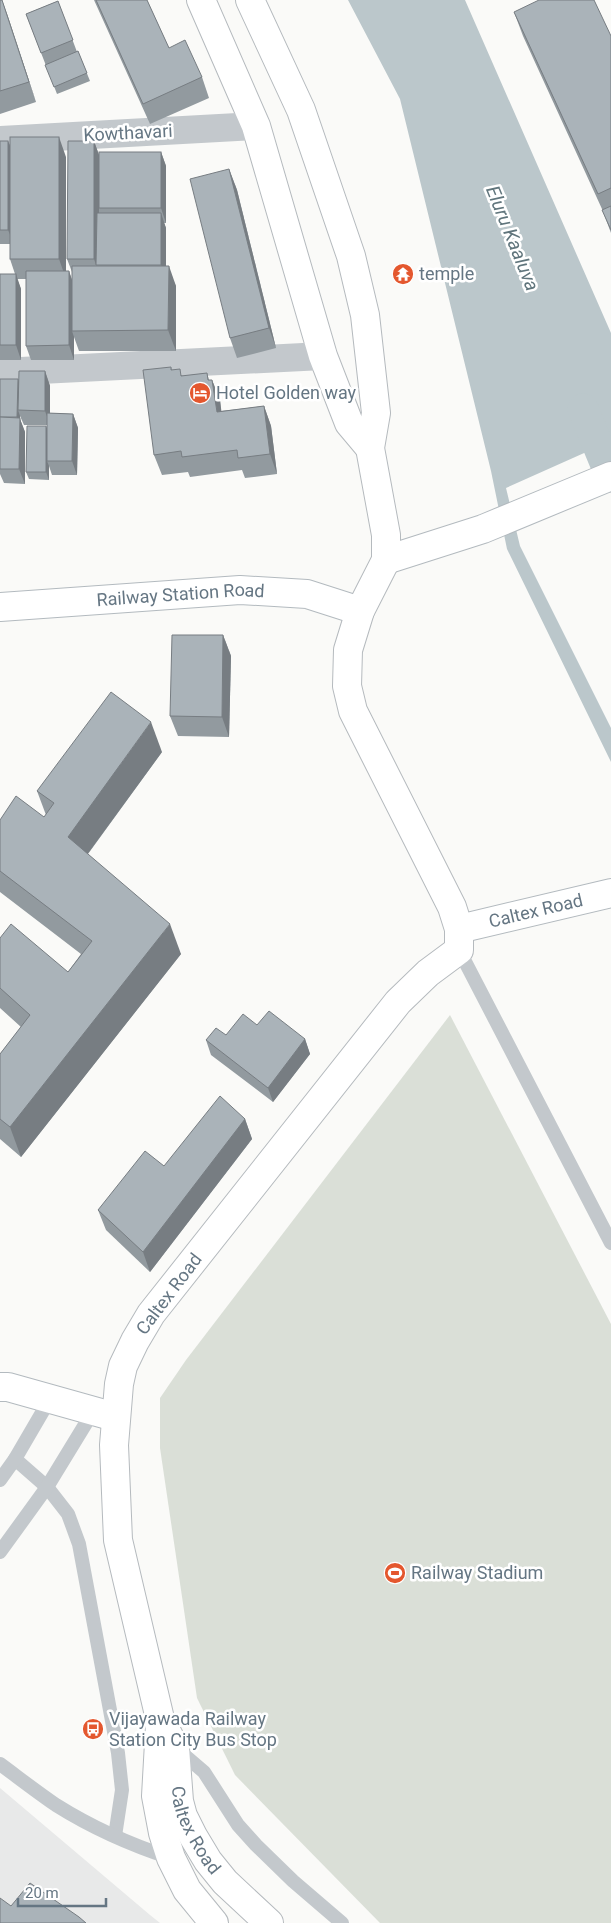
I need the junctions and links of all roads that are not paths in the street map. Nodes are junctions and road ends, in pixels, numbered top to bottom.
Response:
1 (200, 0) edge
2 (250, 0) edge
3 (256, 126) junction
4 (0, 140) edge
5 (324, 356) junction
6 (0, 372) edge
7 (370, 448) junction
8 (611, 476) edge
9 (386, 560) junction
10 (0, 607) edge
11 (360, 611) junction
12 (611, 893) edge
13 (459, 939) junction
14 (611, 1243) edge
15 (0, 1387) edge
16 (50, 1399) junction
17 (104, 1414) junction
18 (15, 1459) junction
19 (0, 1480) edge
20 (46, 1487) junction
21 (0, 1552) edge
22 (160, 1718) junction
23 (176, 1748) junction
24 (0, 1764) edge
25 (115, 1836) junction
26 (171, 1858) junction
27 (214, 1923) edge
28 (269, 1923) edge
29 (342, 1923) edge

1 - 3 main road
2 - 7 main road
3 - 4 street, Kowthavari
3 - 5 main road
5 - 6 street
5 - 7 main road
7 - 9 main road
8 - 9 main road
9 - 11 main road
10 - 11 main road, Railway Station Road
11 - 13 main road
12 - 13 main road, Caltex Road
13 - 14 lane
13 - 17 main road, Caltex Road
15 - 16 main road
16 - 17 main road
16 - 18 lane
17 - 20 lane
17 - 22 main road, Caltex Road
18 - 19 lane
18 - 20 lane
20 - 21 lane
20 - 25 lane
22 - 23 main road, Caltex Road
22 - 26 main road, Caltex Road
23 - 28 main road, Caltex Road
23 - 29 lane
24 - 25 lane
25 - 26 lane
26 - 27 main road, Caltex Road

